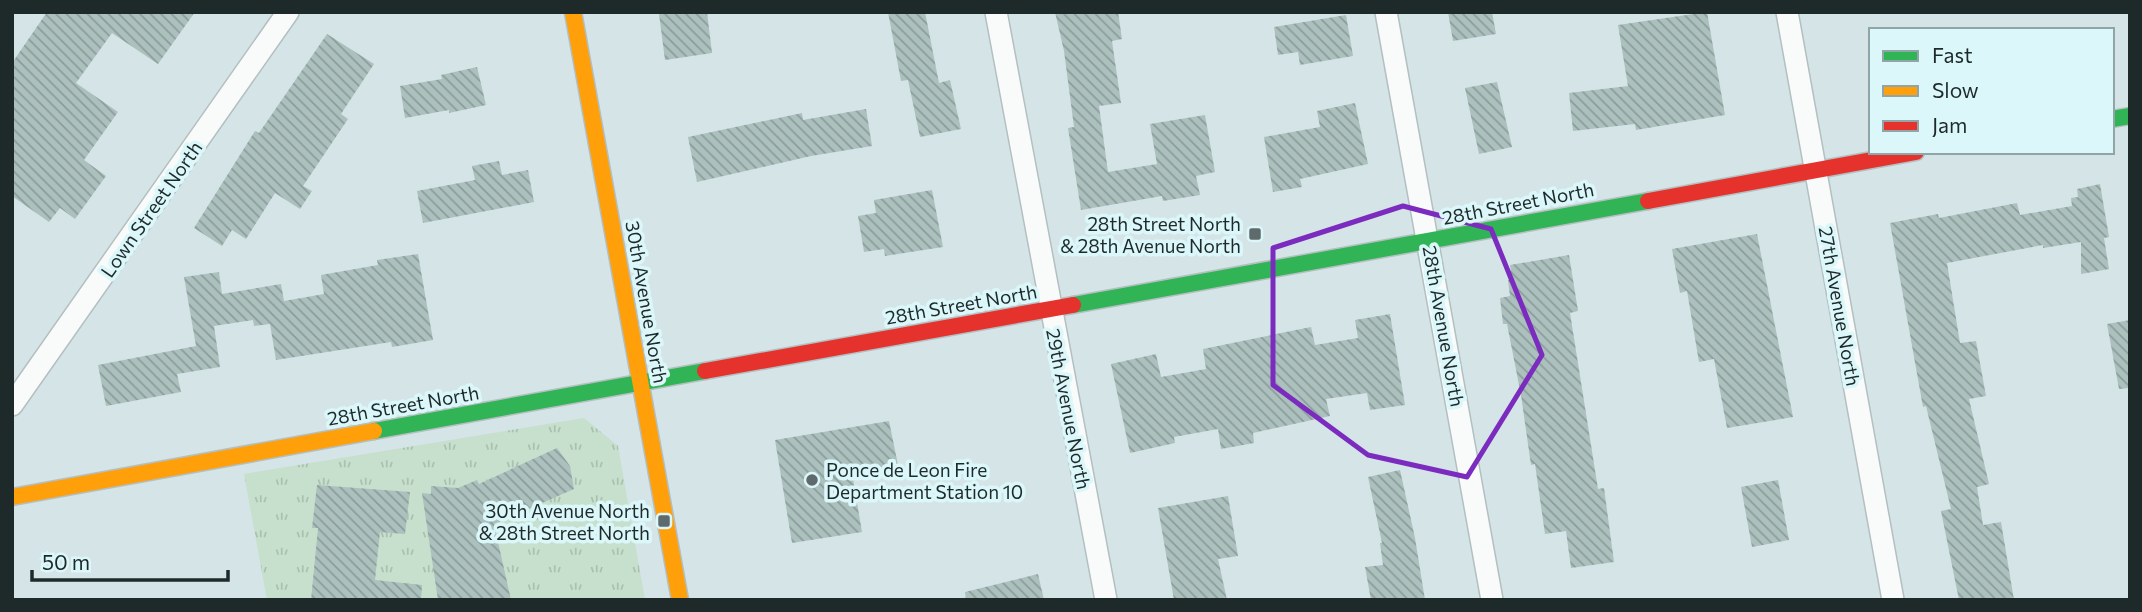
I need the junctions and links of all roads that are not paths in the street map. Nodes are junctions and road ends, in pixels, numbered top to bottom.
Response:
1 (288, 12) edge
2 (573, 12) edge
3 (996, 12) edge
4 (1386, 12) edge
5 (1787, 12) edge
6 (1905, 154) edge
7 (1815, 170) junction
8 (1429, 241) junction
9 (1050, 310) junction
10 (640, 383) junction
11 (12, 405) edge
12 (12, 496) edge
13 (680, 600) edge
14 (1106, 600) edge
15 (1492, 600) edge
16 (1893, 600) edge

1 - 11 street, Lown Street North
2 - 10 street, 30th Avenue North
3 - 9 street, 29th Avenue North
4 - 8 street, 28th Avenue North
5 - 7 street, 27th Avenue North
6 - 7 street, 28th Street North
7 - 8 street, 28th Street North
7 - 16 street, 27th Avenue North
8 - 9 street, 28th Street North
8 - 15 street, 28th Avenue North
9 - 10 street, 28th Street North
9 - 14 street, 29th Avenue North
10 - 12 street, 28th Street North
10 - 13 street, 30th Avenue North

